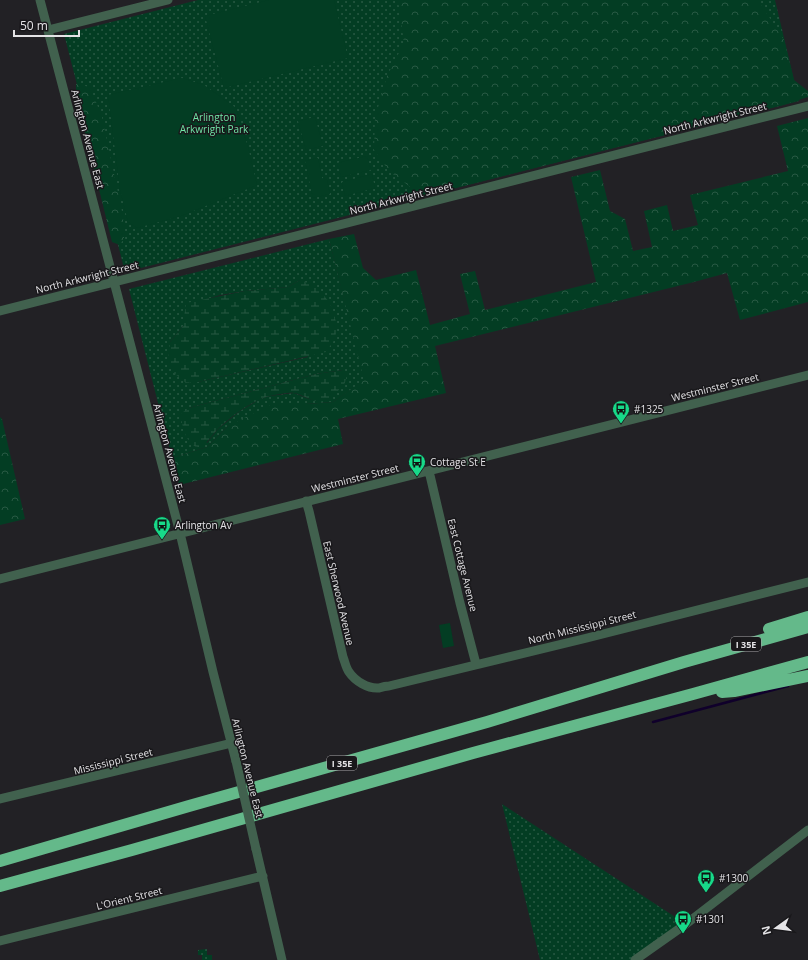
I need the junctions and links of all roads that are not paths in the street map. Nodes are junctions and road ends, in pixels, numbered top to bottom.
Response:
1 (40, 0) edge
2 (168, 0) edge
3 (48, 30) junction
4 (808, 106) edge
5 (114, 282) junction
6 (0, 311) edge
7 (808, 374) edge
8 (429, 471) junction
9 (306, 502) junction
10 (180, 533) junction
11 (0, 579) edge
12 (808, 582) edge
13 (808, 617) edge
14 (808, 626) edge
15 (684, 662) junction
16 (808, 662) edge
17 (476, 664) junction
18 (808, 676) edge
19 (361, 683) joint
20 (693, 694) junction
21 (232, 743) junction
22 (0, 799) edge
23 (808, 830) edge
24 (0, 861) edge
25 (263, 876) junction
26 (0, 886) edge
27 (0, 941) edge
28 (282, 960) edge
29 (635, 960) edge

1 - 3 street, Arlington Avenue East
2 - 3 street
3 - 5 street, Arlington Avenue East
4 - 5 street, North Arkwright Street
5 - 6 street, North Arkwright Street
5 - 10 street, Arlington Avenue East
7 - 8 street, Westminster Street
8 - 9 street, Westminster Street
8 - 17 street, East Cottage Avenue
9 - 10 street, Westminster Street
9 - 19 street, East Sherwood Avenue
10 - 11 street, Westminster Street
10 - 21 street, Arlington Avenue East
12 - 17 street, North Mississippi Street
13 - 15 highway
14 - 15 highway, I 35E
15 - 24 highway, I 35E
16 - 20 highway
17 - 19 street, North Mississippi Street
18 - 20 highway
20 - 26 highway
21 - 22 street, Mississippi Street
21 - 25 street, Arlington Avenue East, bridge
23 - 29 street
25 - 27 street, L'Orient Street
25 - 28 street, Arlington Avenue East

